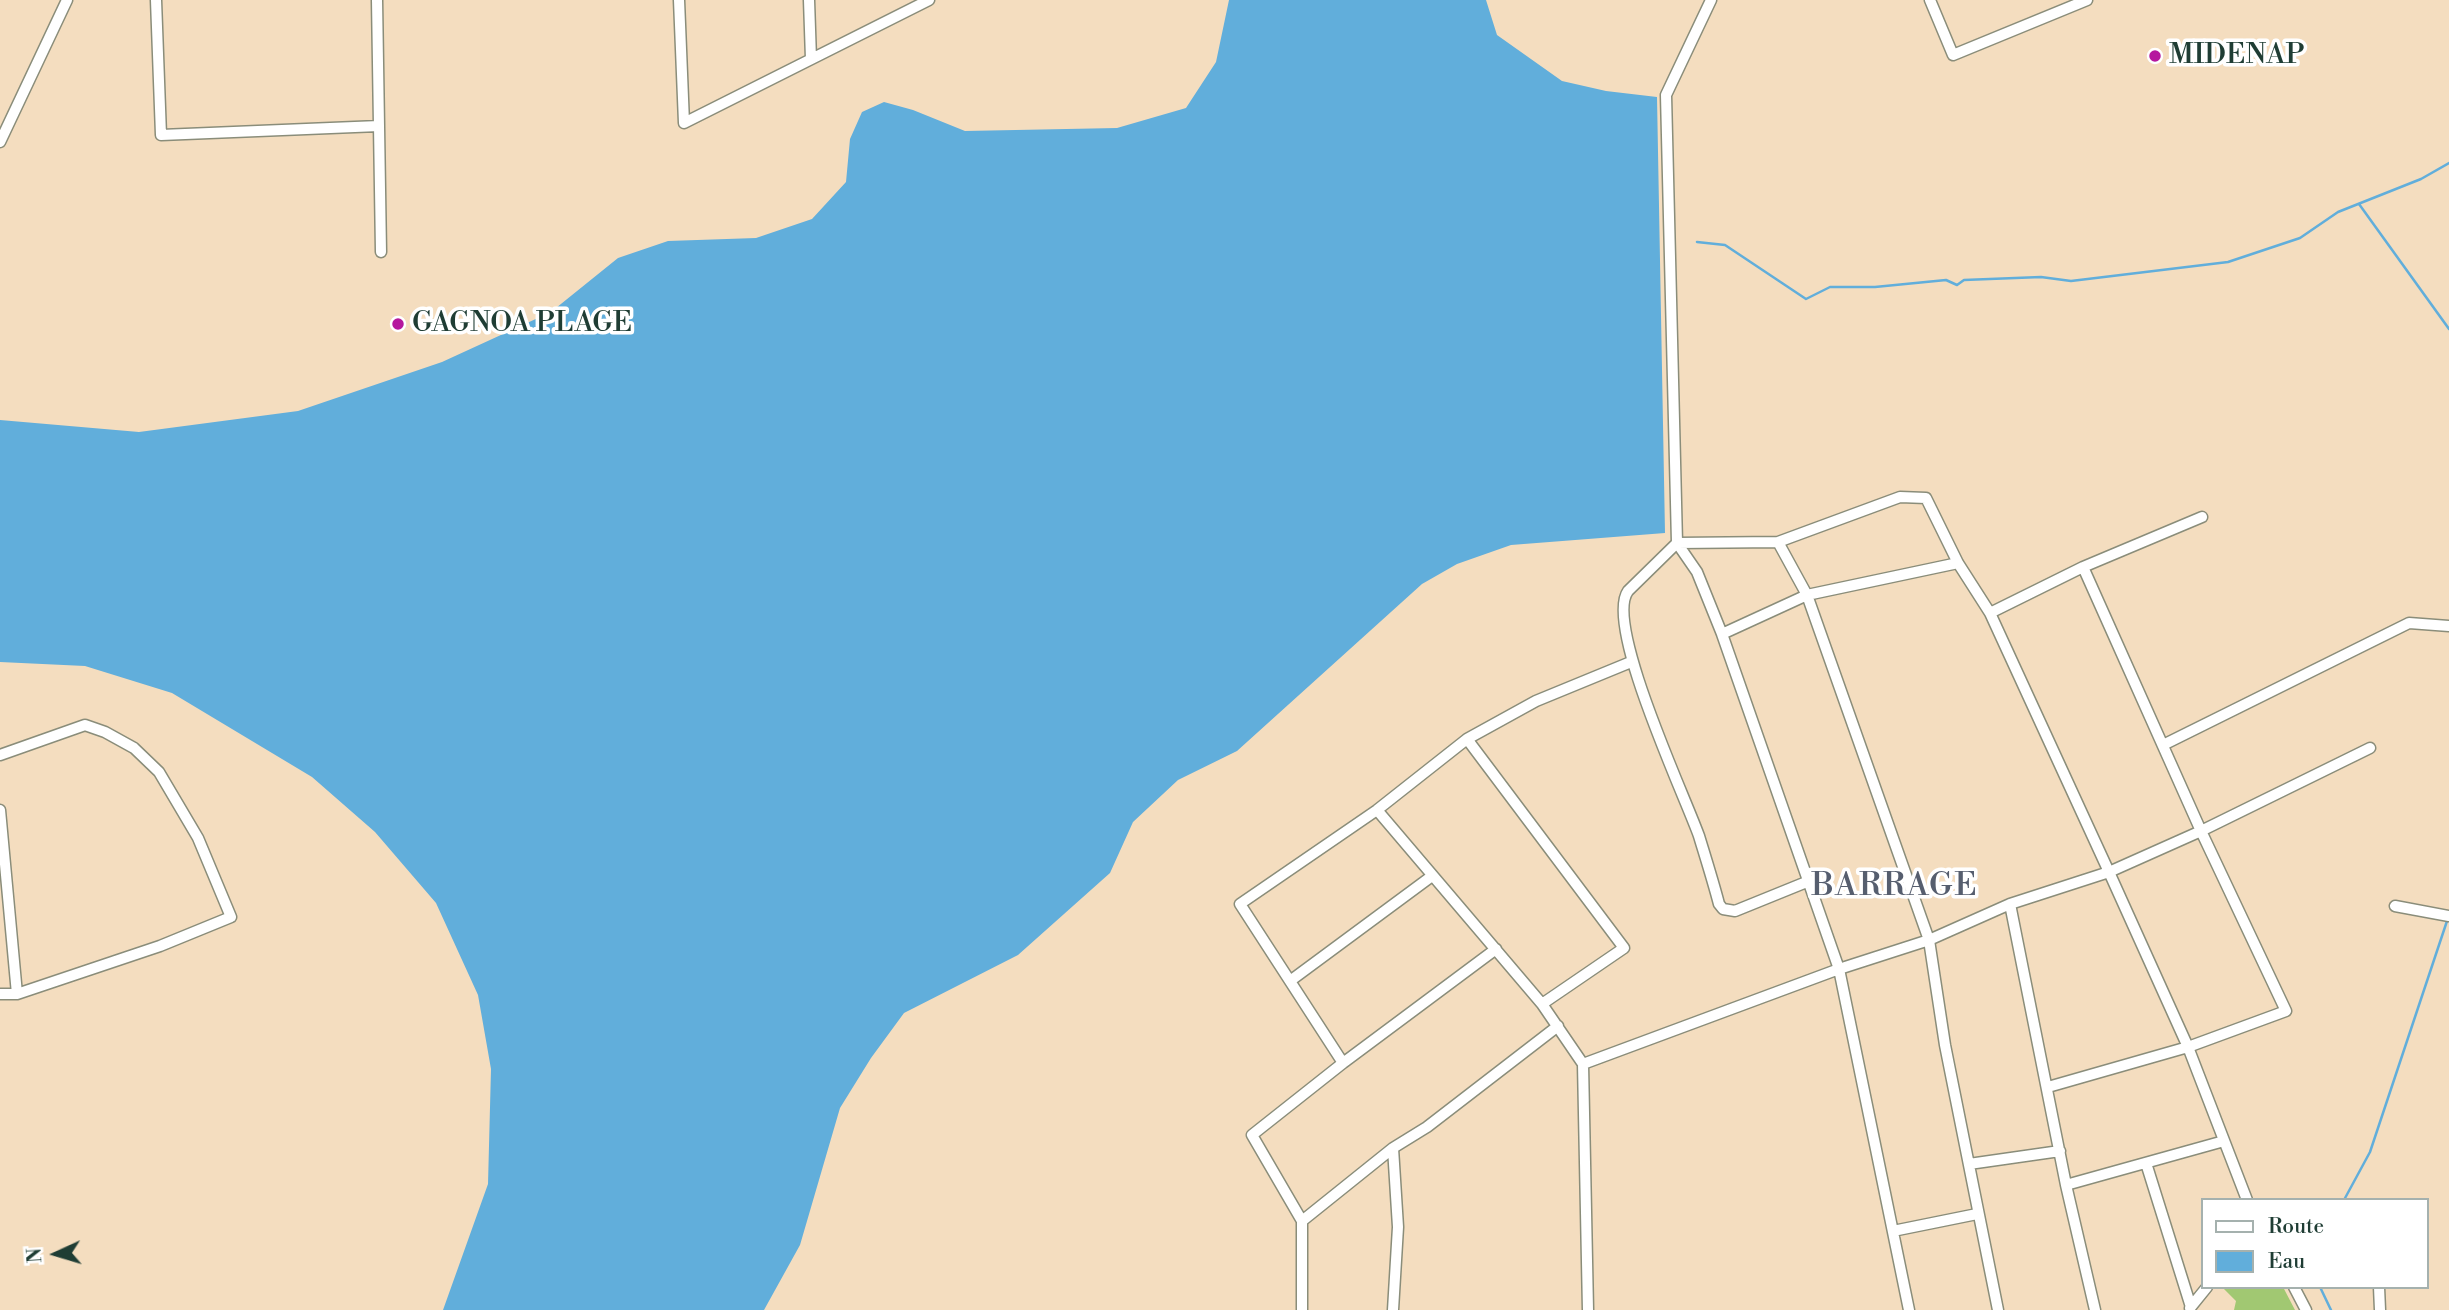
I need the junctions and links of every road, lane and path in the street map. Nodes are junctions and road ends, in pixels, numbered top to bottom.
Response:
1 (66, 0) edge
2 (156, 0) edge
3 (377, 0) edge
4 (678, 0) edge
5 (809, 0) edge
6 (929, 0) edge
7 (1711, 0) edge
8 (1930, 0) edge
9 (2087, 0) edge
10 (811, 59) junction
11 (379, 126) junction
12 (0, 142) edge
13 (381, 252) dead end
14 (2202, 517) dead end
15 (1778, 542) junction
16 (1677, 543) junction
17 (1958, 563) junction
18 (2084, 568) junction
19 (1807, 595) junction
20 (1990, 613) junction
21 (2449, 626) edge
22 (1722, 634) junction
23 (1631, 662) junction
24 (1467, 739) junction
25 (2163, 745) junction
26 (2370, 748) dead end
27 (0, 755) edge
28 (0, 810) edge
29 (1377, 810) junction
30 (2200, 831) junction
31 (2109, 872) junction
32 (1432, 876) junction
33 (1810, 881) junction
34 (2010, 904) junction
35 (2395, 906) dead end
36 (2449, 916) edge
37 (1929, 940) junction
38 (1496, 949) junction
39 (1839, 969) junction
40 (1290, 981) junction
41 (0, 994) edge
42 (17, 994) junction
43 (1542, 1004) junction
44 (1558, 1026) junction
45 (2188, 1047) junction
46 (1343, 1063) junction
47 (1583, 1064) junction
48 (2048, 1087) junction
49 (2224, 1141) junction
50 (1393, 1148) junction
51 (2060, 1151) junction
52 (2146, 1163) junction
53 (1969, 1164) junction
54 (2066, 1185) junction
55 (2246, 1198) edge
56 (1977, 1214) junction
57 (1302, 1221) junction
58 (1893, 1231) junction
59 (2205, 1289) edge
60 (2295, 1289) edge
61 (2379, 1289) edge
62 (2190, 1308) edge
63 (1302, 1310) edge
64 (1393, 1310) edge
65 (1588, 1310) edge
66 (1909, 1310) edge
67 (1998, 1310) edge
68 (2095, 1310) edge
69 (2306, 1310) edge
70 (2380, 1310) edge

1 - 12 street
2 - 11 street
3 - 11 street
4 - 10 street
5 - 10 street
6 - 10 street
7 - 16 street
8 - 9 street
11 - 13 street
14 - 18 street
15 - 16 street
15 - 17 street
15 - 19 street
16 - 22 street
16 - 23 street
17 - 19 street
17 - 20 street
18 - 20 street
18 - 25 street
19 - 22 street
19 - 37 street
20 - 31 street
21 - 25 street
22 - 33 street
23 - 24 street
23 - 33 street
24 - 29 street
24 - 43 street
25 - 30 street
26 - 30 street
27 - 42 street
28 - 42 street
29 - 32 street
29 - 40 street
30 - 31 street
30 - 45 street
31 - 34 street
31 - 45 street
32 - 38 street
32 - 40 street
33 - 39 street
34 - 37 street
34 - 48 street
35 - 36 street
37 - 39 street
37 - 53 street
38 - 43 street
38 - 46 street
39 - 47 street
39 - 58 street
40 - 46 street
41 - 42 street
43 - 44 street
44 - 47 street
44 - 50 street
45 - 48 street
45 - 49 street
46 - 57 street
47 - 65 street
48 - 51 street
49 - 52 street
49 - 55 street
50 - 57 street
50 - 64 street
51 - 53 street
51 - 54 street
52 - 54 street
52 - 62 street
53 - 56 street
54 - 68 street
56 - 58 street
56 - 67 street
57 - 63 street
58 - 66 street
59 - 62 street
60 - 69 street
61 - 70 street

